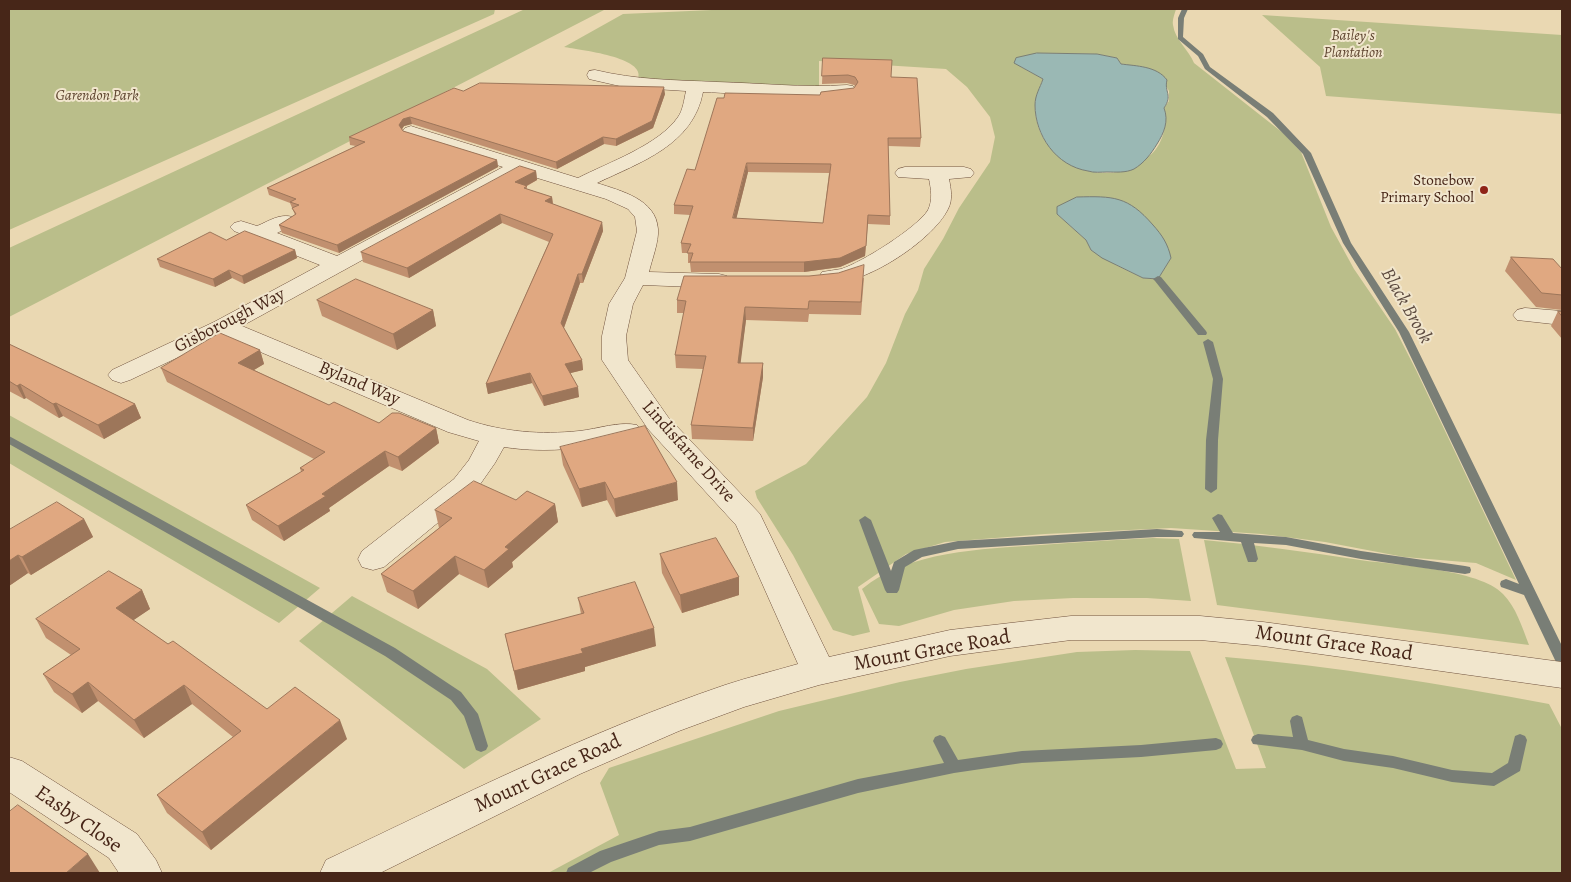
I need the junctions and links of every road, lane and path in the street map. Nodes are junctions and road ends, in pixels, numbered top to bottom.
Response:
1 (604, 81) dead end
2 (696, 86) junction
3 (847, 90) edge
4 (454, 127) edge
5 (517, 167) junction
6 (905, 173) dead end
7 (938, 173) junction
8 (964, 173) dead end
9 (580, 184) junction
10 (286, 221) edge
11 (338, 264) junction
12 (636, 278) junction
13 (813, 279) edge
14 (741, 281) edge
15 (1525, 315) dead end
16 (1562, 318) edge
17 (223, 327) junction
18 (121, 375) dead end
19 (658, 423) junction
20 (495, 437) junction
21 (381, 544) dead end
22 (819, 672) junction
23 (1562, 675) edge
24 (9, 772) edge
25 (142, 873) edge
26 (340, 873) edge

1 - 2 street
2 - 3 street
2 - 9 street
4 - 5 street, Lindisfarne Drive
5 - 9 street, Lindisfarne Drive
5 - 11 street, Gisborough Way
6 - 7 street
7 - 8 street
7 - 13 street
9 - 12 street, Lindisfarne Drive
10 - 11 street
11 - 17 street, Gisborough Way
12 - 14 street
12 - 19 street, Lindisfarne Drive
15 - 16 street
17 - 18 street, Gisborough Way
17 - 20 street, Byland Way
19 - 20 street, Byland Way
19 - 22 street, Lindisfarne Drive
20 - 21 street
22 - 23 street, Mount Grace Road
22 - 26 street, Mount Grace Road
24 - 25 street, Easby Close

